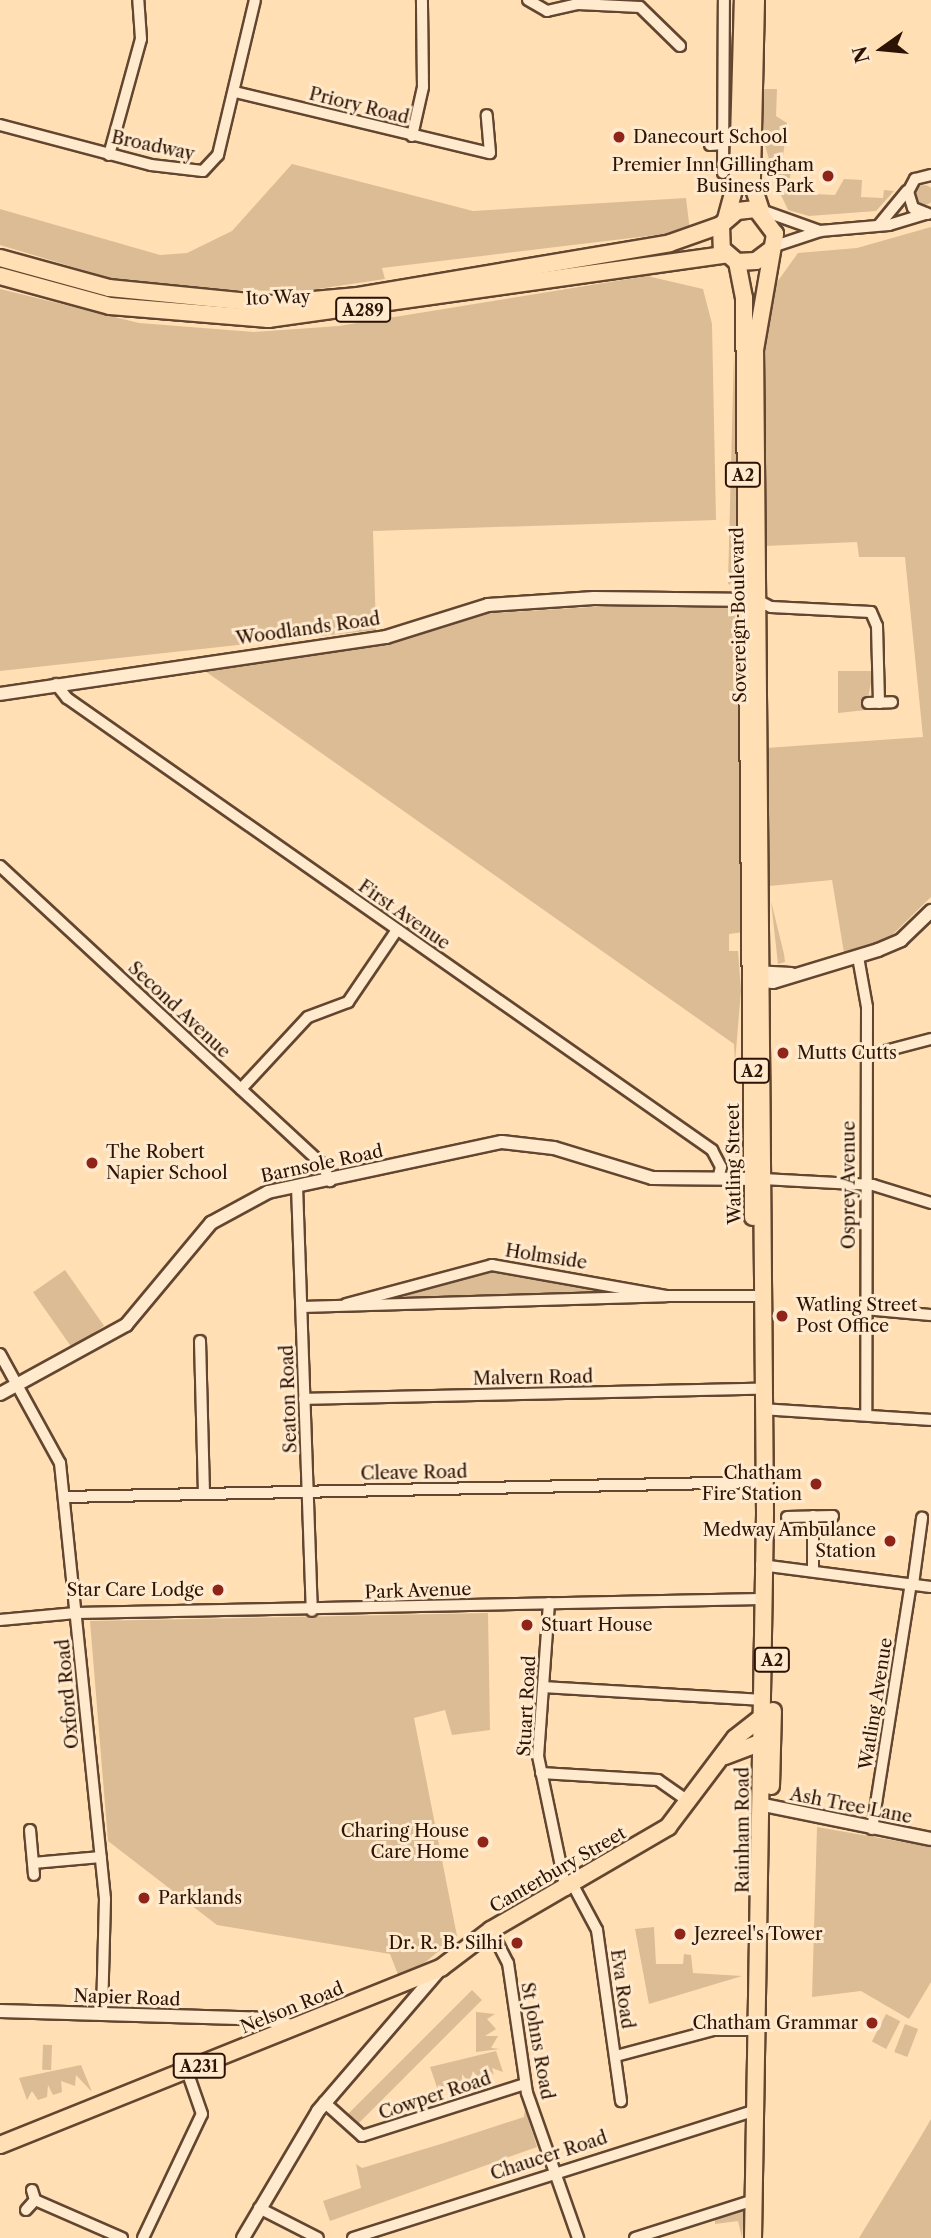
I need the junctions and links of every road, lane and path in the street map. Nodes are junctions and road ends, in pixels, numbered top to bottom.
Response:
1 (138, 0) edge
2 (255, 0) edge
3 (422, 0) edge
4 (528, 0) edge
5 (724, 0) edge
6 (743, 0) edge
7 (756, 0) edge
8 (645, 3) edge
9 (680, 47) dead end
10 (235, 92) junction
11 (487, 116) dead end
12 (0, 125) edge
13 (412, 136) junction
14 (723, 144) junction
15 (710, 145) dead end
16 (109, 155) junction
17 (723, 173) dead end
18 (931, 175) edge
19 (909, 188) junction
20 (761, 210) junction
21 (928, 214) edge
22 (724, 222) junction
23 (879, 225) junction
24 (820, 231) junction
25 (772, 248) junction
26 (0, 258) edge
27 (731, 258) junction
28 (0, 276) edge
29 (752, 599) junction
30 (56, 684) junction
31 (0, 694) edge
32 (892, 702) dead end
33 (0, 866) edge
34 (931, 911) edge
35 (397, 930) junction
36 (858, 957) junction
37 (757, 976) junction
38 (931, 1039) edge
39 (866, 1056) junction
40 (241, 1089) junction
41 (752, 1163) junction
42 (718, 1179) junction
43 (757, 1179) junction
44 (330, 1181) junction
45 (863, 1184) junction
46 (297, 1186) junction
47 (931, 1203) edge
48 (619, 1285) junction
49 (386, 1291) junction
50 (666, 1296) junction
51 (760, 1296) junction
52 (619, 1298) junction
53 (346, 1304) junction
54 (388, 1306) junction
55 (302, 1307) junction
56 (864, 1309) junction
57 (931, 1315) edge
58 (200, 1341) dead end
59 (0, 1354) edge
60 (17, 1382) junction
61 (761, 1389) junction
62 (0, 1394) edge
63 (304, 1399) junction
64 (762, 1409) junction
65 (866, 1415) junction
66 (931, 1420) edge
67 (764, 1482) junction
68 (307, 1491) junction
69 (204, 1494) junction
70 (64, 1497) junction
71 (813, 1516) junction
72 (833, 1516) dead end
73 (787, 1517) dead end
74 (922, 1518) dead end
75 (765, 1565) junction
76 (813, 1568) junction
77 (912, 1584) junction
78 (931, 1587) edge
79 (761, 1599) junction
80 (548, 1603) junction
81 (312, 1611) junction
82 (76, 1613) junction
83 (0, 1620) edge
84 (543, 1687) junction
85 (763, 1708) junction
86 (768, 1739) junction
87 (721, 1760) junction
88 (763, 1768) junction
89 (541, 1773) junction
90 (690, 1802) junction
91 (764, 1805) junction
92 (872, 1829) junction
93 (30, 1830) dead end
94 (931, 1839) edge
95 (101, 1857) junction
96 (33, 1863) junction
97 (34, 1875) dead end
98 (570, 1889) junction
99 (491, 1930) junction
100 (442, 1967) junction
101 (403, 1986) junction
102 (412, 2002) junction
103 (0, 2011) edge
104 (102, 2015) junction
105 (398, 2018) junction
106 (253, 2021) junction
107 (295, 2028) junction
108 (759, 2030) junction
109 (271, 2037) junction
110 (616, 2056) junction
111 (187, 2071) junction
112 (525, 2084) junction
113 (621, 2101) dead end
114 (324, 2102) junction
115 (756, 2110) junction
116 (0, 2145) edge
117 (554, 2170) junction
118 (754, 2200) junction
119 (259, 2207) junction
120 (26, 2210) dead end
121 (122, 2238) edge
122 (143, 2238) edge
123 (243, 2238) edge
124 (318, 2238) edge
125 (353, 2238) edge
126 (578, 2238) edge
127 (635, 2238) edge
128 (753, 2238) edge

1 - 16 street
2 - 10 street, Broadway
3 - 13 street
4 - 8 street
5 - 14 street
6 - 22 main road
7 - 20 main road
8 - 9 street
10 - 13 street, Priory Road
10 - 16 street, Broadway
11 - 13 street, Priory Road
12 - 16 street, Broadway
14 - 15 street
14 - 17 street
18 - 19 street
19 - 21 street
19 - 23 street
20 - 22 main road
20 - 24 street
20 - 25 main road
21 - 23 street
22 - 26 main road, Ito Way / A289
22 - 27 main road
23 - 24 street
24 - 25 street
25 - 27 main road
25 - 29 main road, Sovereign Boulevard / A2
27 - 28 main road, Ito Way / A289
27 - 29 main road, Sovereign Boulevard / A2
29 - 30 street, Woodlands Road
29 - 32 street
29 - 37 main road, Sovereign Boulevard / A2
30 - 31 street, Woodlands Road
30 - 35 street, First Avenue
33 - 40 street, Second Avenue
34 - 36 street
35 - 40 street
35 - 42 street, First Avenue
36 - 37 street
36 - 39 street, Osprey Avenue
37 - 41 main road, Watling Street / A2
37 - 43 main road, Watling Street / A2
38 - 39 street
39 - 45 street, Osprey Avenue
40 - 44 street, Second Avenue
41 - 42 street, Barnsole Road
41 - 43 main road, Watling Street / A2
42 - 43 street, Barnsole Road
42 - 44 street, Barnsole Road
43 - 45 street
43 - 51 main road, Watling Street / A2
44 - 46 street, Barnsole Road
45 - 47 street
45 - 56 street, Osprey Avenue
46 - 55 street, Seaton Road
46 - 60 street, Barnsole Road
48 - 49 street, Holmside
48 - 50 street, Holmside
48 - 52 street
49 - 53 street, Holmside
49 - 54 street
50 - 51 street, Holmside
50 - 52 street, Holmside
51 - 61 main road, Watling Street / A2
52 - 54 street, Holmside
53 - 54 street, Holmside
53 - 55 street, Holmside
55 - 63 street, Seaton Road
56 - 57 street
56 - 65 street, Osprey Avenue
58 - 69 street
59 - 60 street, Oxford Road
60 - 62 street, Barnsole Road
60 - 70 street, Oxford Road
61 - 63 street, Malvern Road
61 - 64 main road, Watling Street / A2
63 - 68 street, Seaton Road
64 - 65 street
64 - 67 main road, Watling Street / A2
65 - 66 street
67 - 68 street, Cleave Road
67 - 75 main road, Watling Street / A2
68 - 69 street, Cleave Road
68 - 81 street, Seaton Road
69 - 70 street, Cleave Road
70 - 82 street, Oxford Road
71 - 72 street
71 - 73 street
71 - 76 street
74 - 77 street, Watling Avenue
75 - 76 street
75 - 79 main road, Watling Street / A2
75 - 86 main road, Watling Street / A2
76 - 77 street
77 - 78 street
77 - 92 street, Watling Avenue
79 - 80 street, Park Avenue
79 - 85 main road, Watling Street / A2
80 - 81 street, Park Avenue
80 - 84 street, Stuart Road
81 - 82 street, Park Avenue
82 - 83 street, Park Avenue
82 - 95 street, Oxford Road
84 - 85 street
84 - 89 street, Stuart Road
85 - 86 main road, Rainham Road / A2
85 - 87 main road, Canterbury Street / A231
86 - 87 main road, Canterbury Street / A231
86 - 88 main road, Rainham Road / A2
86 - 91 main road, Watling Street / A2
87 - 88 main road
87 - 90 main road, Canterbury Street / A231
88 - 91 main road, Rainham Road / A2
89 - 90 street
89 - 98 street, Stuart Road
90 - 98 main road, Canterbury Street / A231
91 - 92 street, Ash Tree Lane
91 - 108 main road, Rainham Road / A2
92 - 94 street, Ash Tree Lane
93 - 96 street
95 - 96 street
95 - 104 street, Oxford Road
96 - 97 street
98 - 99 main road, Canterbury Street / A231
98 - 110 street, Eva Road
99 - 100 main road, Canterbury Street / A231
99 - 112 street, St Johns Road
100 - 101 main road, Nelson Road / A231
100 - 102 street, Canterbury Street
101 - 102 street
101 - 105 street
101 - 107 main road, Nelson Road / A231
102 - 105 street, Canterbury Street
103 - 104 street, Napier Road
104 - 106 street, Napier Road
105 - 114 street, Canterbury Street
106 - 107 street, Napier Road
106 - 109 street
107 - 109 main road, Nelson Road / A231
108 - 110 street
108 - 115 main road, Rainham Road / A2
109 - 111 main road, Nelson Road / A231
110 - 113 street, Eva Road
111 - 116 main road, Nelson Road / A231
111 - 122 street
112 - 114 street, Cowper Road
112 - 117 street, St Johns Road
114 - 119 street, Canterbury Street
115 - 117 street, Chaucer Road
115 - 118 main road, Rainham Road / A2
117 - 125 street, Chaucer Road
117 - 126 street, St Johns Road
118 - 127 street
118 - 128 main road, Rainham Road / A2
119 - 123 street, Canterbury Street
119 - 124 street
120 - 121 street

